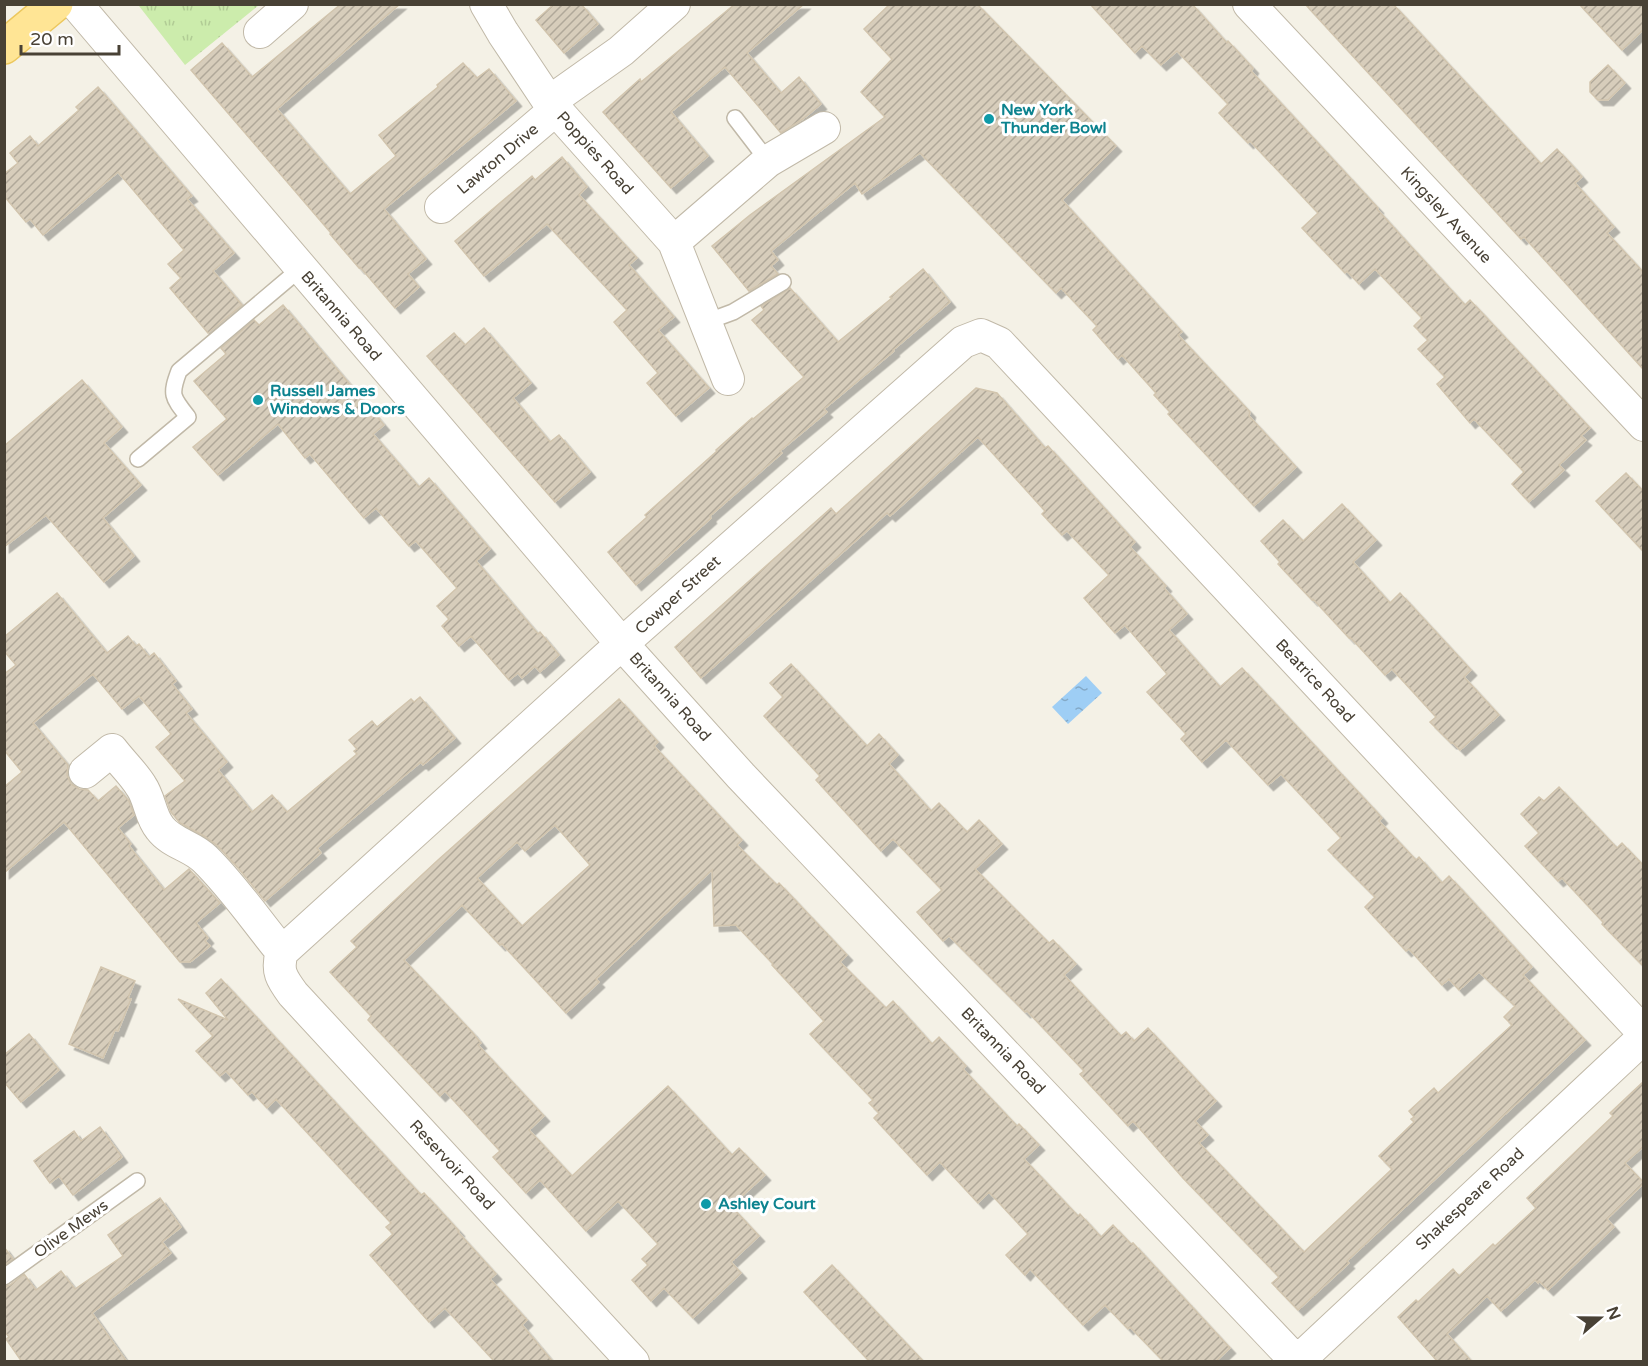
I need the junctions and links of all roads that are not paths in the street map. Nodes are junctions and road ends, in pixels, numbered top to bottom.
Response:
1 (56, 4) edge
2 (76, 4) edge
3 (292, 4) edge
4 (486, 4) edge
5 (674, 4) edge
6 (1249, 4) edge
7 (260, 32) dead end
8 (4, 47) edge
9 (552, 106) junction
10 (735, 118) dead end
11 (824, 128) dead end
12 (768, 161) junction
13 (441, 207) dead end
14 (674, 242) junction
15 (301, 268) junction
16 (783, 282) dead end
17 (706, 322) junction
18 (981, 335) joint
19 (728, 379) dead end
20 (1644, 425) edge
21 (138, 459) dead end
22 (622, 644) junction
23 (85, 772) dead end
24 (280, 958) junction
25 (1644, 1035) edge
26 (137, 1181) dead end
27 (4, 1277) edge
28 (633, 1362) edge
29 (1297, 1362) edge

1 - 8 main road
2 - 15 street, Britannia Road
3 - 7 street
4 - 9 street
5 - 9 street, Poppies Road
6 - 20 street, Kingsley Avenue
9 - 13 street, Lawton Drive
9 - 14 street, Poppies Road
10 - 12 lane
11 - 12 street
12 - 14 street
14 - 17 street, Poppies Road
15 - 21 lane
15 - 22 street, Britannia Road
16 - 17 lane
17 - 19 street, Poppies Road
18 - 22 street, Cowper Street
18 - 25 street, Beatrice Road
22 - 24 street, Cowper Street
22 - 29 street, Britannia Road
23 - 24 street, Reservoir Road
24 - 28 street, Reservoir Road
25 - 29 street, Shakespeare Road
26 - 27 lane, Olive Mews

